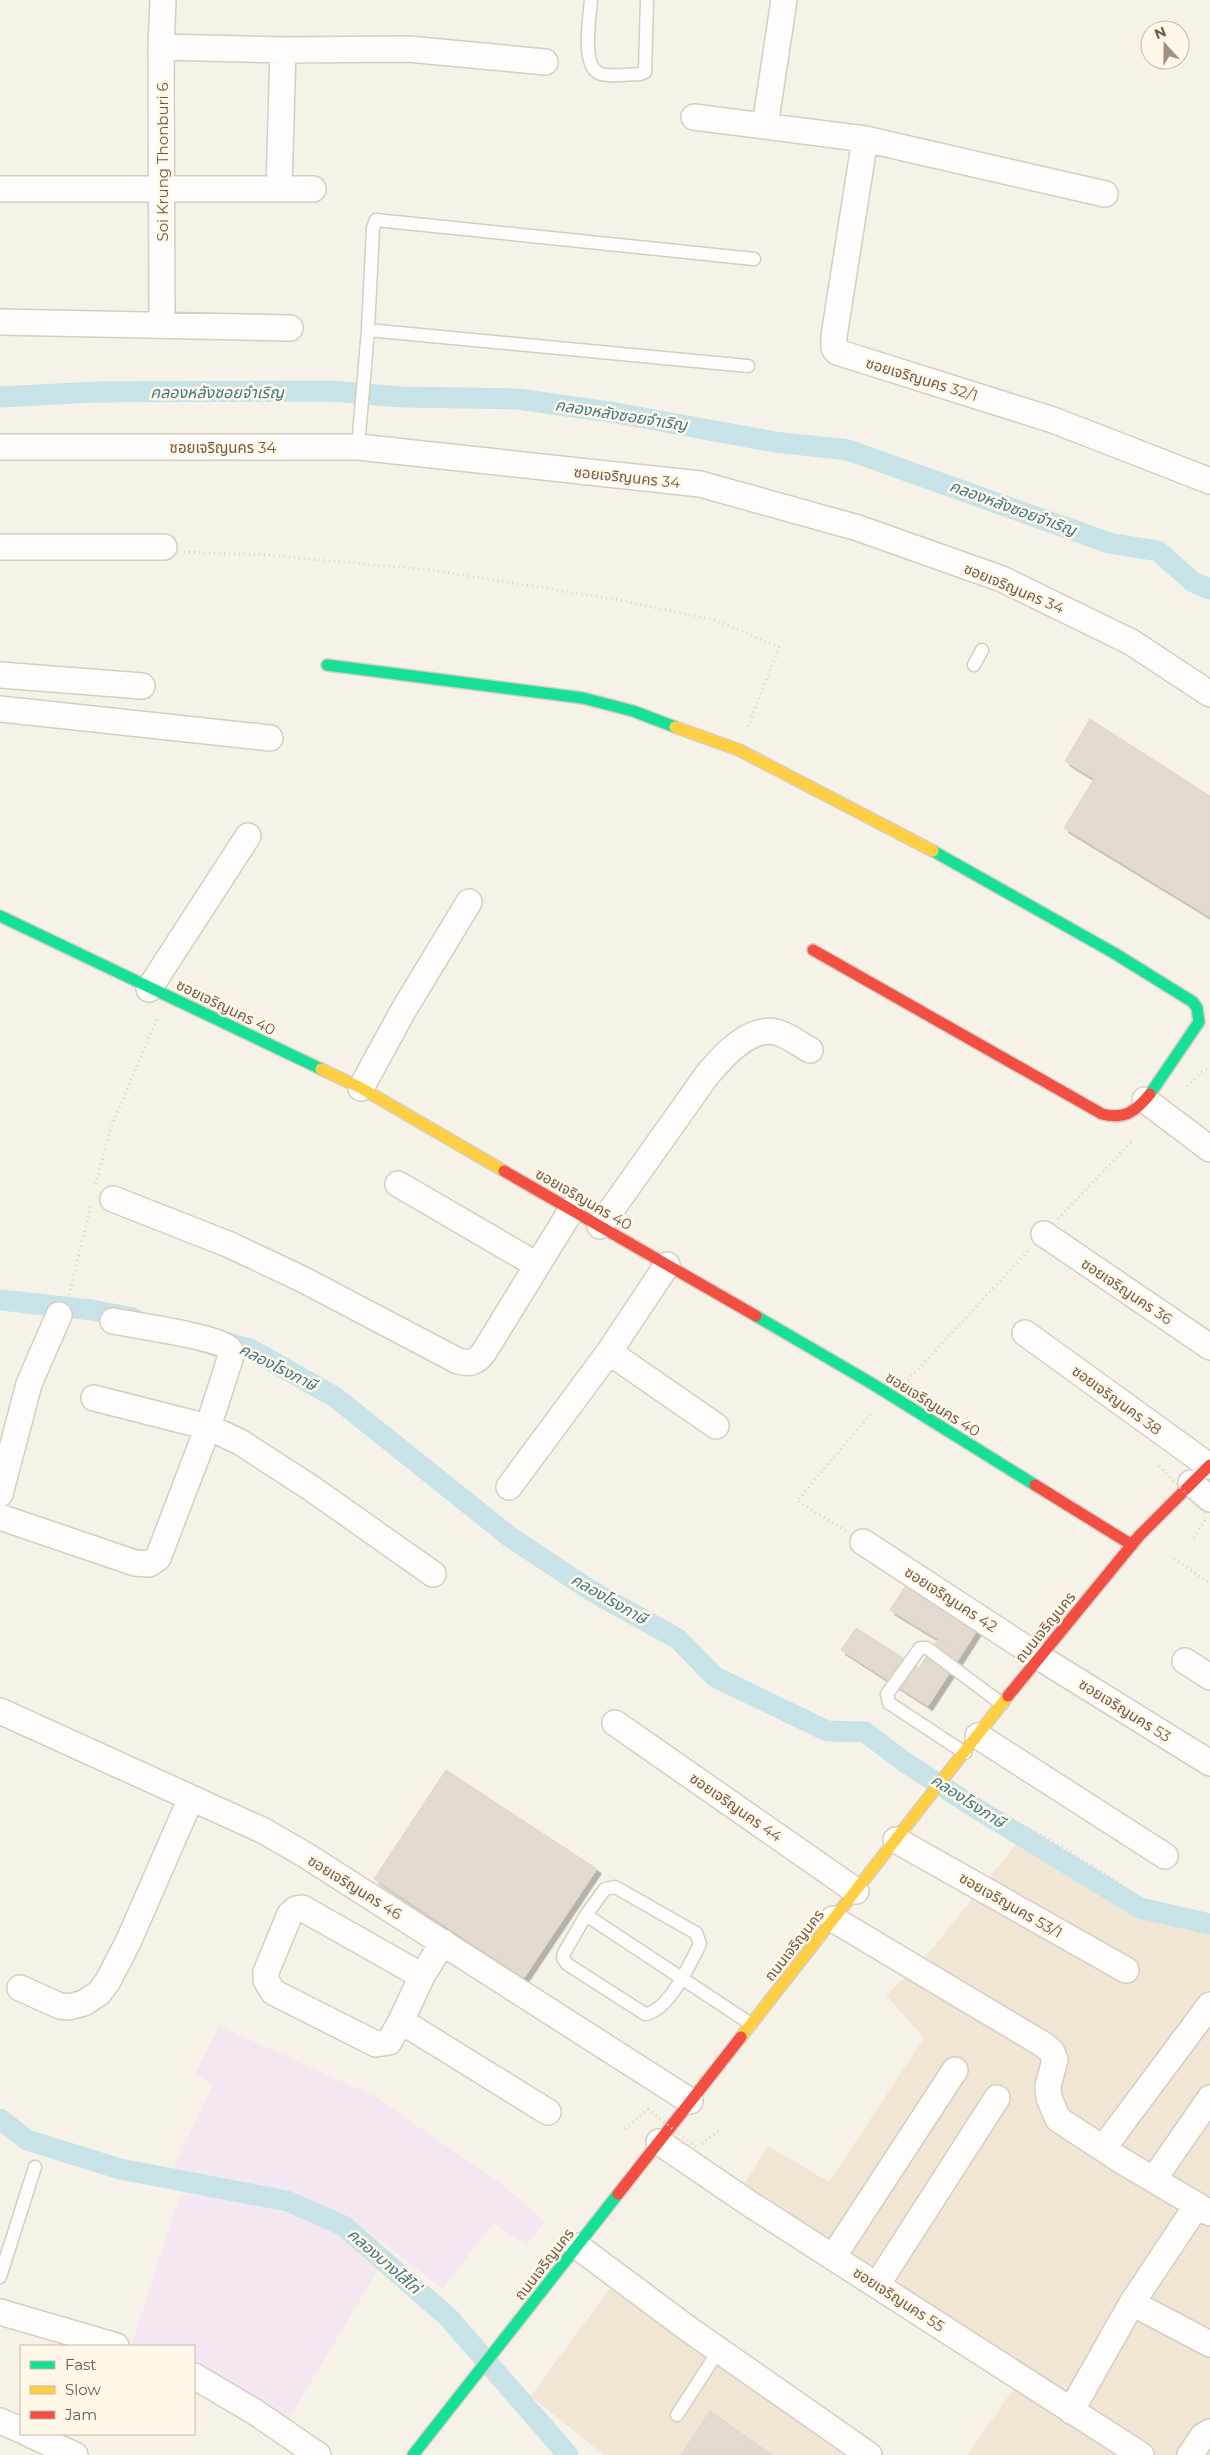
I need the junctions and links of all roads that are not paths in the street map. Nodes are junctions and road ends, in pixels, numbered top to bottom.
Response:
1 (163, 0) edge
2 (591, 0) edge
3 (648, 0) edge
4 (784, 0) edge
5 (161, 47) junction
6 (283, 50) junction
7 (545, 62) dead end
8 (694, 117) dead end
9 (765, 126) junction
10 (866, 139) junction
11 (162, 188) junction
12 (279, 188) junction
13 (0, 189) edge
14 (313, 189) dead end
15 (1105, 194) dead end
16 (754, 259) dead end
17 (0, 322) edge
18 (162, 324) junction
19 (290, 328) dead end
20 (368, 330) junction
21 (748, 366) dead end
22 (0, 447) edge
23 (358, 448) junction
24 (1210, 481) edge
25 (0, 547) edge
26 (164, 547) road end
27 (982, 650) dead end
28 (328, 665) dead end
29 (974, 665) dead end
30 (0, 675) edge
31 (142, 686) dead end
32 (1210, 694) edge
33 (0, 709) edge
34 (270, 738) dead end
35 (248, 836) dead end
36 (469, 902) dead end
37 (0, 916) edge
38 (813, 950) dead end
39 (158, 992) junction
40 (810, 1050) dead end
41 (362, 1088) junction
42 (1153, 1106) junction
43 (1210, 1149) edge
44 (398, 1184) dead end
45 (100, 1196) road end
46 (572, 1209) junction
47 (600, 1226) junction
48 (1044, 1234) road end
49 (537, 1265) junction
50 (667, 1265) junction
51 (63, 1307) road end
52 (113, 1321) dead end
53 (1025, 1334) dead end
54 (1210, 1347) edge
55 (609, 1352) junction
56 (94, 1398) dead end
57 (716, 1426) dead end
58 (208, 1427) junction
59 (1203, 1471) edge
60 (509, 1487) dead end
61 (0, 1494) edge
62 (1209, 1507) edge
63 (0, 1517) edge
64 (863, 1542) dead end
65 (1132, 1545) junction
66 (433, 1574) dead end
67 (1039, 1657) junction
68 (1185, 1661) dead end
69 (1210, 1677) edge
70 (1002, 1704) junction
71 (0, 1711) edge
72 (615, 1724) dead end
73 (971, 1744) junction
74 (1210, 1763) edge
75 (191, 1798) junction
76 (896, 1840) junction
77 (1165, 1856) dead end
78 (856, 1891) junction
79 (586, 1916) junction
80 (833, 1919) junction
81 (443, 1942) junction
82 (1126, 1970) dead end
83 (422, 1976) junction
84 (682, 1977) junction
85 (20, 1988) dead end
86 (1210, 2005) edge
87 (401, 2021) junction
88 (751, 2024) junction
89 (955, 2070) dead end
90 (996, 2098) dead end
91 (1210, 2098) edge
92 (690, 2101) junction
93 (548, 2112) dead end
94 (658, 2142) junction
95 (1104, 2147) junction
96 (35, 2166) dead end
97 (1154, 2179) junction
98 (1204, 2209) edge
99 (577, 2246) junction
100 (834, 2257) junction
101 (0, 2277) edge
102 (877, 2285) junction
103 (1132, 2303) junction
104 (0, 2312) edge
105 (1210, 2344) edge
106 (113, 2345) edge
107 (719, 2350) junction
108 (195, 2377) edge
109 (1071, 2411) junction
110 (677, 2415) dead end
111 (0, 2420) edge
112 (20, 2430) edge
113 (1210, 2432) edge
114 (31, 2435) edge
115 (75, 2455) edge
116 (318, 2455) edge
117 (414, 2455) edge
118 (869, 2455) edge
119 (1141, 2455) edge
120 (1190, 2455) edge

1 - 5 street, Soi Krung Thonburi 6
2 - 3 lane
4 - 9 street
5 - 6 street
5 - 11 street, Soi Krung Thonburi 6
6 - 7 street
6 - 12 street
8 - 9 street
9 - 10 street
10 - 15 street
10 - 24 street, ซอยเจริญนคร 32/1
11 - 12 street
11 - 13 street
11 - 18 street, Soi Krung Thonburi 6
12 - 14 street
16 - 20 lane
17 - 18 street
18 - 19 street
20 - 21 lane
20 - 23 lane
22 - 23 street, ซอยเจริญนคร 34
23 - 32 street, ซอยเจริญนคร 34
25 - 26 street
27 - 29 lane
28 - 42 street
30 - 31 street
33 - 34 street
35 - 39 street
36 - 41 street
37 - 39 street, ซอยเจริญนคร 40
38 - 42 street
39 - 41 street, ซอยเจริญนคร 40
40 - 47 street
41 - 46 street, ซอยเจริญนคร 40
42 - 43 street
44 - 49 street
45 - 49 street
46 - 47 street, ซอยเจริญนคร 40
46 - 49 street
47 - 50 street, ซอยเจริญนคร 40
48 - 54 street, ซอยเจริญนคร 36
50 - 55 street
50 - 65 street, ซอยเจริญนคร 40
51 - 61 street
52 - 58 street
53 - 59 street, ซอยเจริญนคร 38
55 - 57 street
55 - 60 street
56 - 58 street
58 - 63 street
58 - 66 street
59 - 62 street, ซอยเจริญนคร 38
59 - 65 street, ถนนเจริญนคร
64 - 67 street, ซอยเจริญนคร 42
65 - 67 street, ถนนเจริญนคร
67 - 70 street, ถนนเจริญนคร
67 - 74 street, ซอยเจริญนคร 53
68 - 69 street
70 - 73 street, ถนนเจริญนคร
70 - 73 lane
71 - 75 street, ซอยเจริญนคร 46
72 - 78 street, ซอยเจริญนคร 44
73 - 76 street, ถนนเจริญนคร
73 - 77 street
75 - 81 street, ซอยเจริญนคร 46
75 - 85 street
76 - 78 street, ถนนเจริญนคร
76 - 82 street, ซอยเจริญนคร 53/1
78 - 80 street, ถนนเจริญนคร
79 - 84 lane
79 - 84 lane
79 - 84 lane
80 - 88 street, ถนนเจริญนคร
80 - 95 street
81 - 83 street
81 - 92 street, ซอยเจริญนคร 46
83 - 87 street
83 - 87 street
84 - 88 lane
86 - 95 street
87 - 93 street
88 - 92 street, ถนนเจริญนคร
89 - 100 street
90 - 102 street
91 - 97 street
92 - 94 street, ถนนเจริญนคร
94 - 99 street, ถนนเจริญนคร
94 - 100 street, ซอยเจริญนคร 55
95 - 97 street
96 - 101 lane
97 - 98 street
98 - 103 street
99 - 107 street
99 - 117 street, ถนนเจริญนคร
100 - 102 street, ซอยเจริญนคร 55
102 - 109 street, ซอยเจริญนคร 55
103 - 105 street
103 - 109 street
104 - 106 street
107 - 110 lane
107 - 118 street
108 - 116 street
109 - 119 street, ซอยเจริญนคร 55
111 - 112 street
113 - 120 street
114 - 115 street

